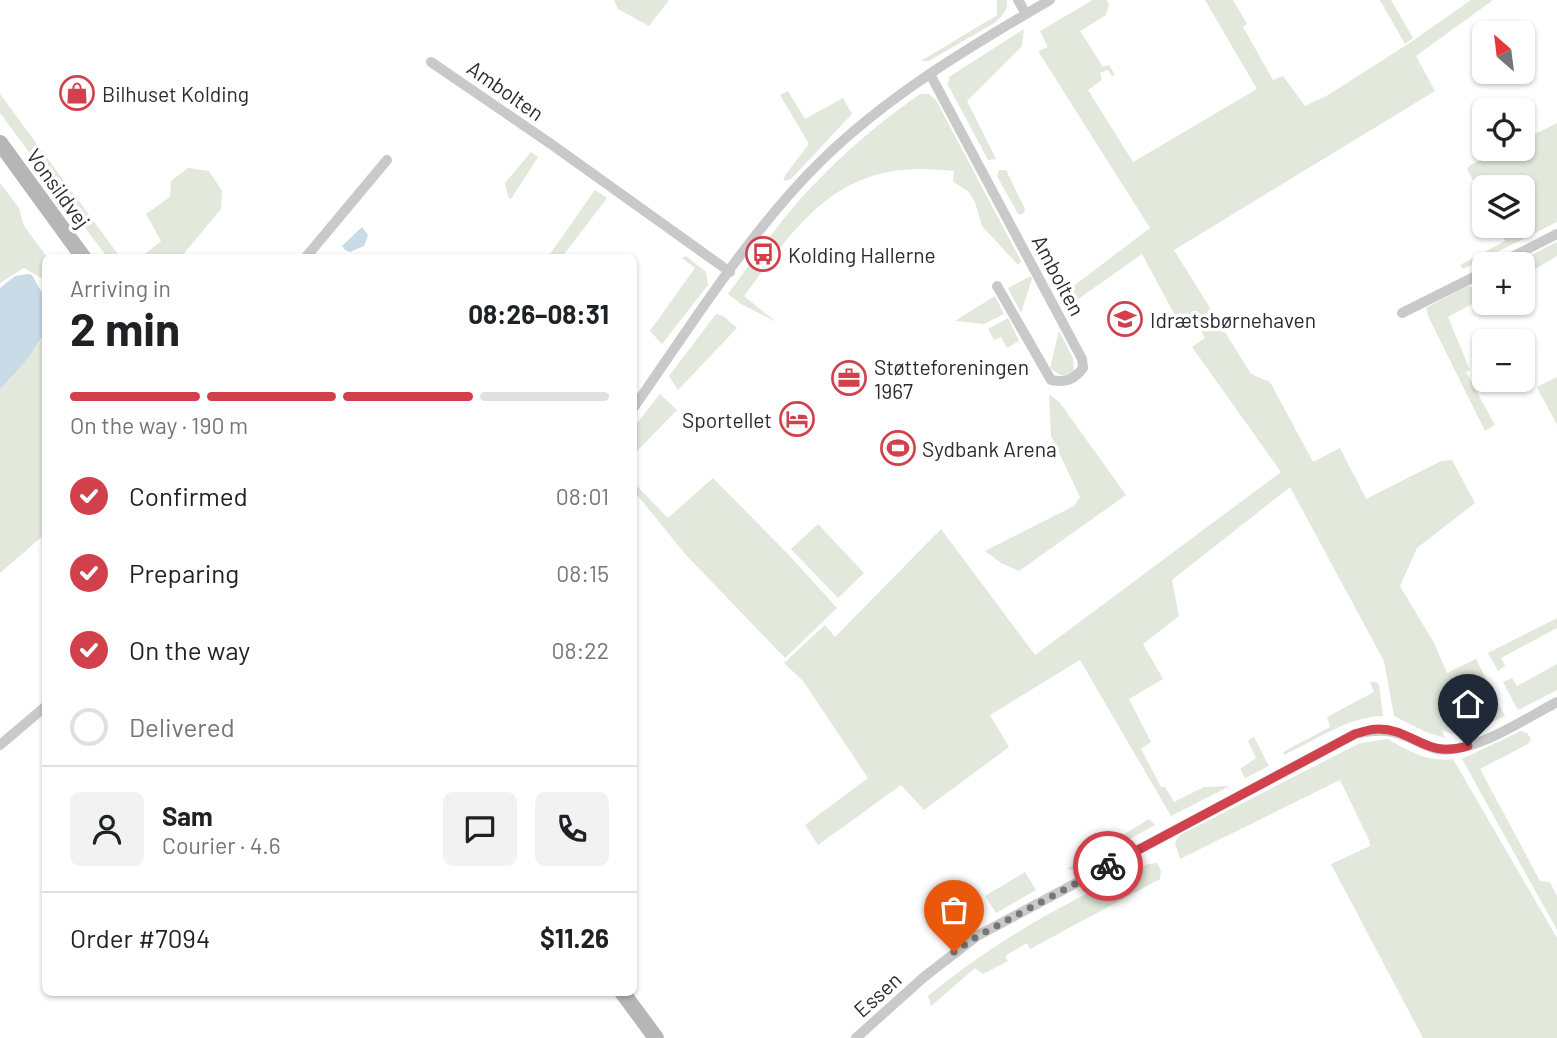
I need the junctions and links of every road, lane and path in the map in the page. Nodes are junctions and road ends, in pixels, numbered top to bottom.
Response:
1 (1018, 0) edge
2 (1050, 0) edge
3 (1026, 14) junction
4 (431, 62) dead end
5 (930, 74) junction
6 (0, 143) edge
7 (387, 160) dead end
8 (1557, 234) edge
9 (1522, 252) edge
10 (81, 254) edge
11 (309, 254) edge
12 (730, 272) junction
13 (1472, 278) edge
14 (997, 286) dead end
15 (1402, 313) dead end
16 (637, 403) edge
17 (1557, 702) edge
18 (42, 709) edge
19 (0, 745) edge
20 (625, 996) edge
21 (656, 1038) edge
22 (856, 1038) edge

1 - 3 street
2 - 3 street
3 - 5 street
4 - 12 street, Ambolten
5 - 12 street
5 - 14 street, Ambolten
6 - 10 main road, Vonsildvej
7 - 11 street
8 - 9 street
12 - 16 street
13 - 15 street
17 - 22 street, Essen
18 - 19 street
20 - 21 main road

